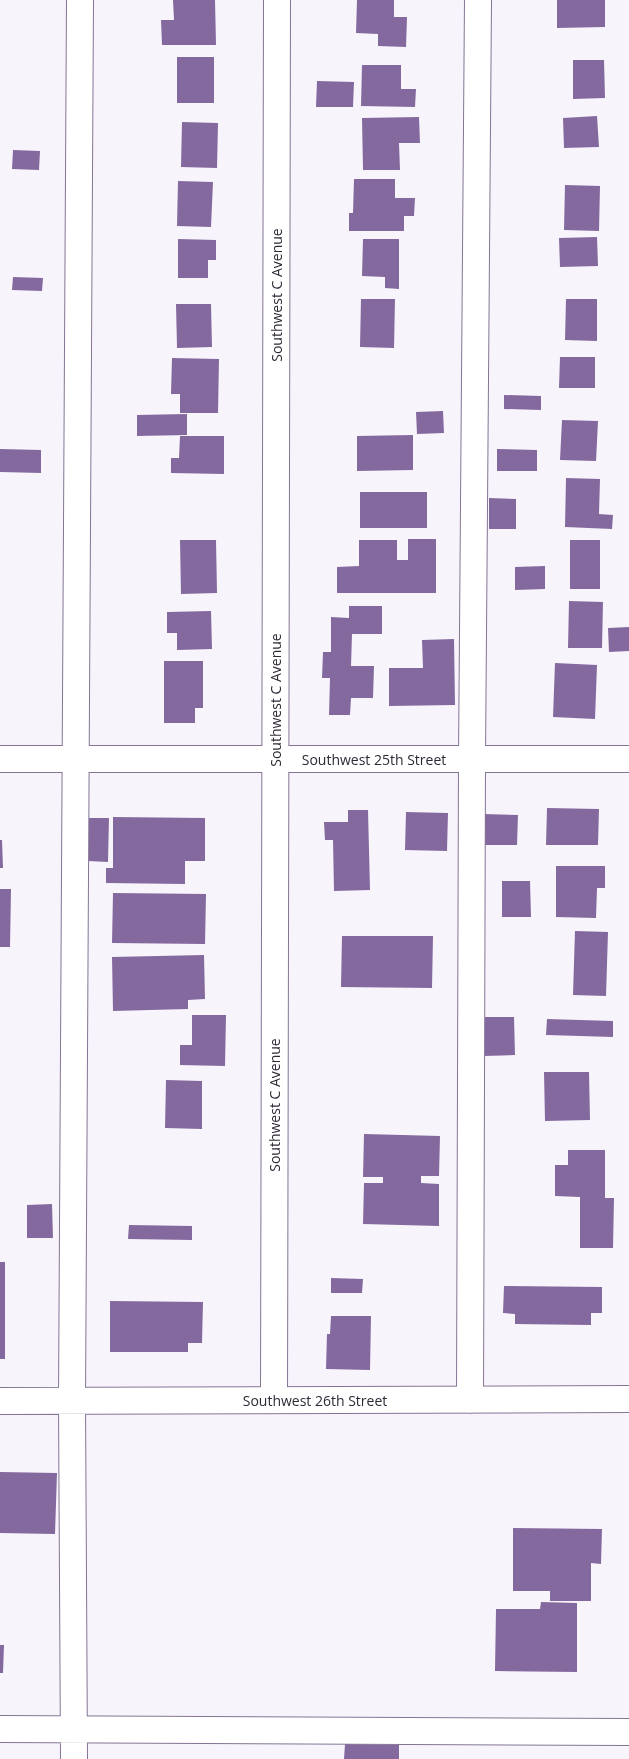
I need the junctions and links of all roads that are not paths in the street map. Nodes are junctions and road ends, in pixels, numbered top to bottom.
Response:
1 (80, 0) edge
2 (277, 0) edge
3 (478, 0) edge
4 (0, 759) edge
5 (76, 759) junction
6 (274, 759) junction
7 (472, 759) junction
8 (629, 759) edge
9 (629, 1399) edge
10 (274, 1400) junction
11 (470, 1400) junction
12 (0, 1401) edge
13 (72, 1401) junction
14 (0, 1729) edge
15 (74, 1729) junction
16 (629, 1732) edge
17 (74, 1759) edge

1 - 5 street
2 - 6 street, Southwest C Avenue
3 - 7 street
4 - 5 street, Southwest 25th Street
5 - 6 street, Southwest 25th Street
5 - 13 street
6 - 7 street, Southwest 25th Street
6 - 10 street, Southwest C Avenue
7 - 8 street, Southwest 25th Street
7 - 11 street
9 - 11 street, Southwest 26th Street
10 - 11 street, Southwest 26th Street
10 - 13 street, Southwest 26th Street
12 - 13 street, Southwest 26th Street
13 - 15 street
14 - 15 street
15 - 16 street
15 - 17 street

